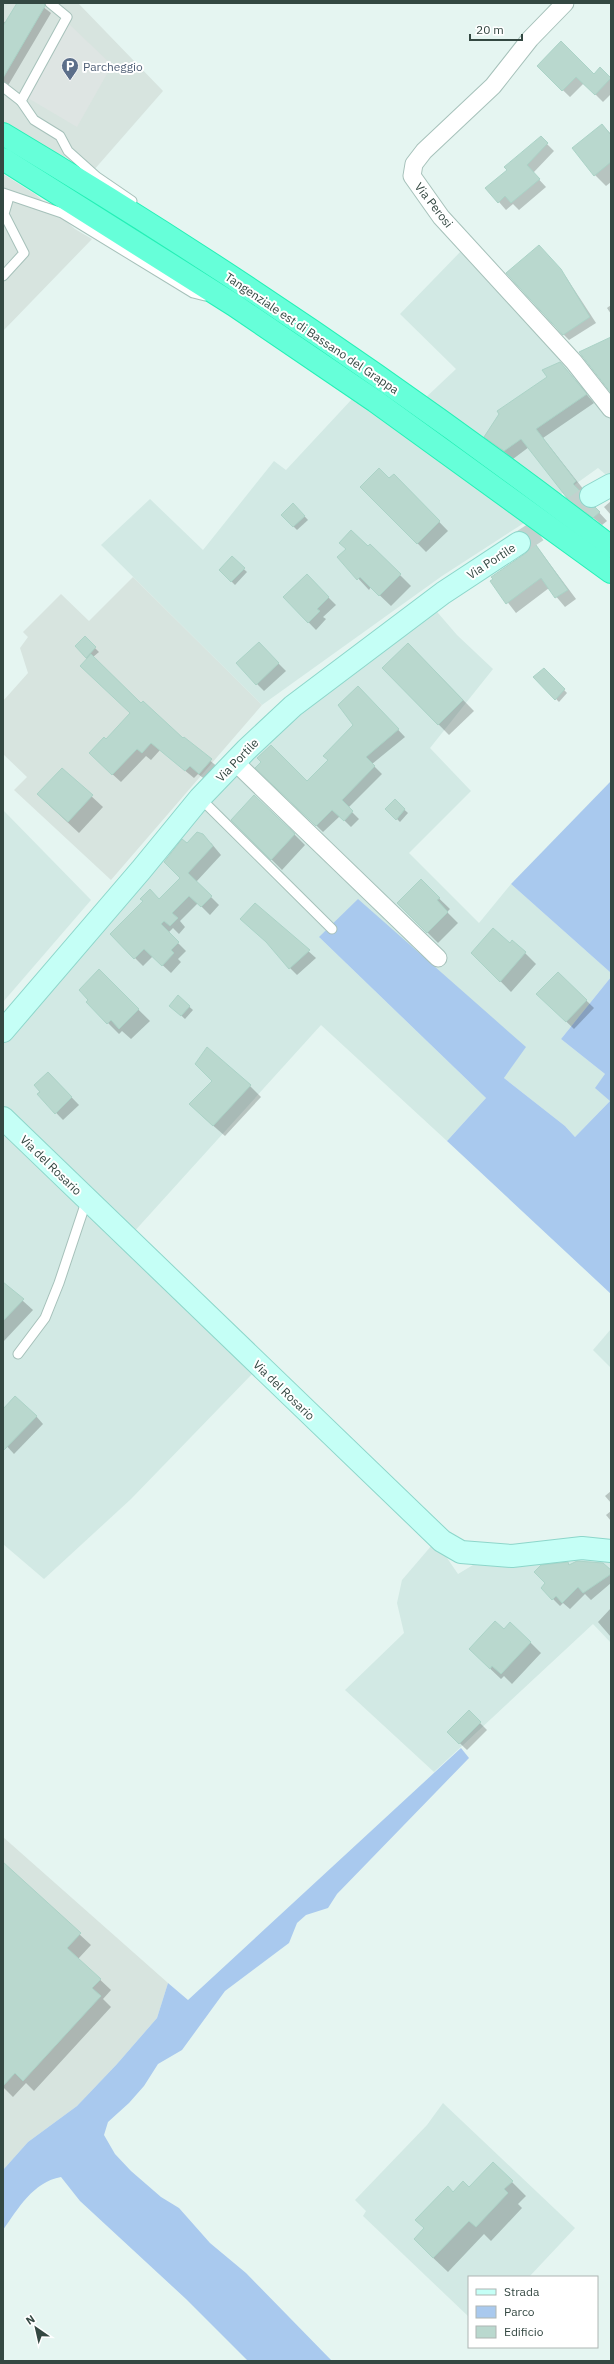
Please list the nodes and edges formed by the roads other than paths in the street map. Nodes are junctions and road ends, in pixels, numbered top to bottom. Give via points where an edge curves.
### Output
1 (50, 3) edge
2 (565, 3) edge
3 (3, 87) edge
4 (21, 101) junction
5 (3, 134) edge
6 (3, 159) edge
7 (6, 195) edge
8 (140, 206) dead end
9 (153, 215) dead end
10 (214, 266) junction
11 (3, 276) edge
12 (234, 305) junction
13 (611, 409) edge
14 (611, 485) edge
15 (591, 496) tunnel mouth
16 (519, 542) tunnel mouth
17 (611, 547) edge
18 (611, 572) edge
19 (235, 762) junction
20 (200, 798) junction
21 (332, 929) dead end
22 (438, 958) dead end
23 (3, 1031) edge
24 (3, 1118) edge
25 (87, 1199) junction
26 (18, 1354) dead end
27 (611, 1551) edge

1 - 4 lane via 67,17
2 - 13 street, Via Perosi via 530,39 493,86 424,151 414,164 412,176 441,217 574,362
3 - 4 lane
4 - 8 lane via 34,120 60,136 68,151 91,172
5 - 10 highway, Tangenziale est di Bassano del Grappa
6 - 12 highway, Tangenziale est di Bassano del Grappa
7 - 11 lane via 4,214 24,253
7 - 12 lane via 62,213 193,293
9 - 10 lane
10 - 17 highway, Tangenziale est di Bassano del Grappa via 406,397
12 - 18 highway, Tangenziale est di Bassano del Grappa via 375,401
14 - 15 street
16 - 19 street, Via Portile via 443,593 293,706
19 - 20 street, Via Portile
19 - 22 street
20 - 21 lane
20 - 23 street, Via Portile
24 - 25 street, Via del Rosario
25 - 26 lane via 45,1318
25 - 27 street, Via del Rosario via 442,1541 461,1552 512,1556 582,1548

